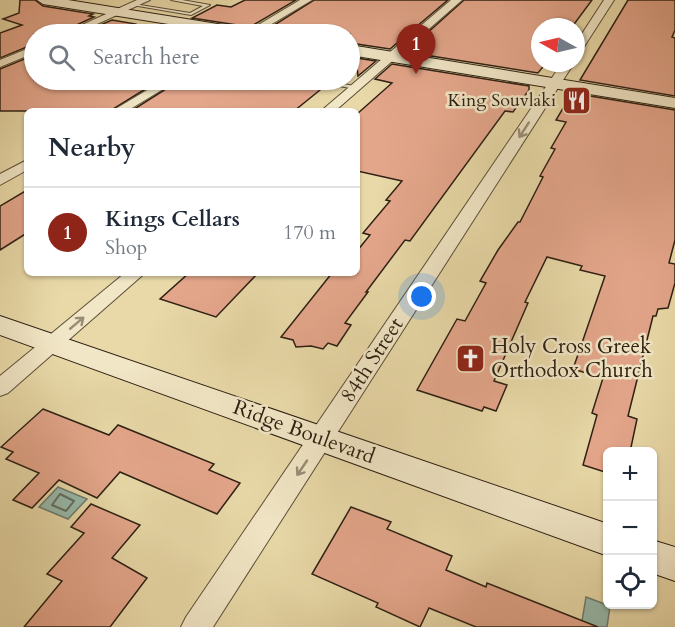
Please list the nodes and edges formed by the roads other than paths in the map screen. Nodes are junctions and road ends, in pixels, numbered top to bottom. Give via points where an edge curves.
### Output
1 (43, 0) edge
2 (173, 0) edge
3 (307, 0) edge
4 (457, 0) edge
5 (609, 0) edge
6 (149, 4) edge
7 (118, 12) junction
8 (90, 24) edge
9 (191, 24) edge
10 (267, 24) edge
11 (585, 37) edge
12 (360, 52) edge
13 (24, 53) edge
14 (392, 57) junction
15 (0, 64) edge
16 (562, 72) edge
17 (555, 83) junction
18 (360, 84) edge
19 (155, 90) edge
20 (352, 90) edge
21 (675, 103) edge
22 (123, 108) edge
23 (331, 108) edge
24 (24, 166) edge
25 (0, 180) edge
26 (132, 276) edge
27 (0, 325) edge
28 (52, 344) junction
29 (0, 388) edge
30 (321, 438) junction
31 (603, 538) edge
32 (657, 558) edge
33 (675, 564) edge
34 (196, 627) edge

1 - 7 street
2 - 6 lane via 208,5 191,14
3 - 10 street
4 - 14 street
5 - 11 street
6 - 7 street
7 - 8 street
7 - 9 street
12 - 14 street
13 - 15 street
14 - 17 street
14 - 18 street
16 - 17 street, 84th Street
17 - 21 street
17 -> 30 street, 84th Street
19 - 22 street
20 - 23 street
24 - 25 street
28 -> 26 street
27 - 28 street, Ridge Boulevard
28 - 29 street
28 - 30 street, Ridge Boulevard
30 - 31 street, Ridge Boulevard
30 -> 34 street, 84th Street
32 - 33 street

